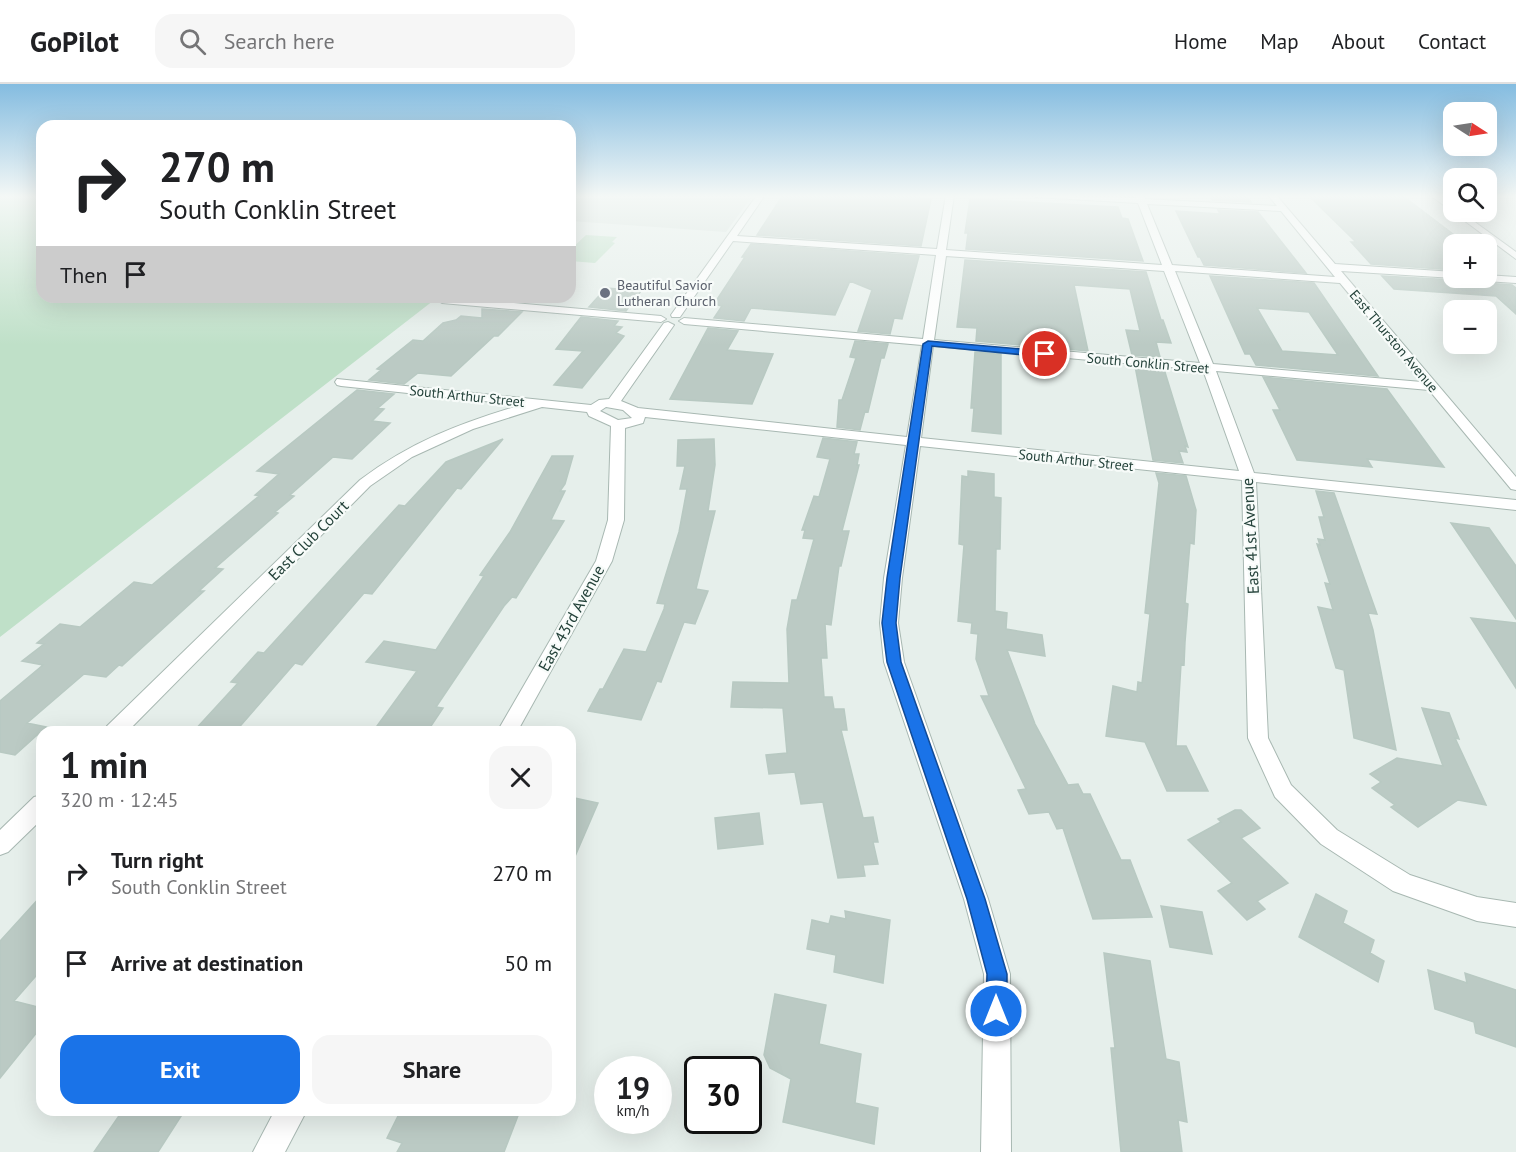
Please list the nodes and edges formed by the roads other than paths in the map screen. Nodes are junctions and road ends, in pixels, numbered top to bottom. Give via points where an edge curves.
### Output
1 (725, 245) edge
2 (826, 245) edge
3 (942, 245) edge
4 (1159, 245) edge
5 (1313, 245) edge
6 (1501, 245) edge
7 (941, 253) junction
8 (1516, 256) edge
9 (1331, 267) junction
10 (1169, 268) junction
11 (1443, 274) edge
12 (1497, 279) edge
13 (1342, 280) junction
14 (1516, 280) edge
15 (476, 303) edge
16 (672, 320) junction
17 (928, 344) junction
18 (1208, 368) junction
19 (341, 382) dead end
20 (1433, 387) junction
21 (613, 403) junction
22 (539, 404) junction
23 (593, 409) junction
24 (636, 412) junction
25 (618, 425) junction
26 (913, 443) junction
27 (1249, 479) junction
28 (1516, 486) edge
29 (1516, 506) edge
30 (120, 726) edge
31 (510, 726) edge
32 (36, 810) edge
33 (0, 845) edge
34 (1516, 915) edge
35 (288, 1116) edge
36 (268, 1152) edge
37 (996, 1152) edge

1 - 16 street
2 - 7 street
3 - 7 street
4 - 10 street, East 41st Avenue
5 - 9 street, East Thurston Avenue
6 - 8 street
7 - 10 street
7 - 17 street
9 - 11 street
9 - 13 street, East Thurston Avenue
10 - 13 street
10 - 18 street, East 41st Avenue
12 - 14 street
13 - 20 street, East Thurston Avenue
15 - 16 street, South Conklin Street
16 - 17 street, South Conklin Street
16 - 21 street
17 - 18 street, South Conklin Street
17 - 26 street
18 - 20 street, South Conklin Street
18 - 27 street, East 41st Avenue
19 - 22 street, South Arthur Street
20 - 28 street, East Thurston Avenue
21 - 23 street
21 - 24 street, South Arthur Street
22 - 23 street, South Arthur Street
22 - 30 street, East Club Court via 441,435 392,461 365,483
23 - 25 street
24 - 25 street via 638,420
24 - 26 street, South Arthur Street
25 - 31 street, East 43rd Avenue via 616,520 604,561
26 - 27 street, South Arthur Street
26 - 37 street via 889,623 894,662 976,899 997,974
27 - 29 street, South Arthur Street
27 - 34 street, East 41st Avenue via 1258,738 1283,791 1329,837 1402,883 1478,909
32 - 33 street
35 - 36 street

